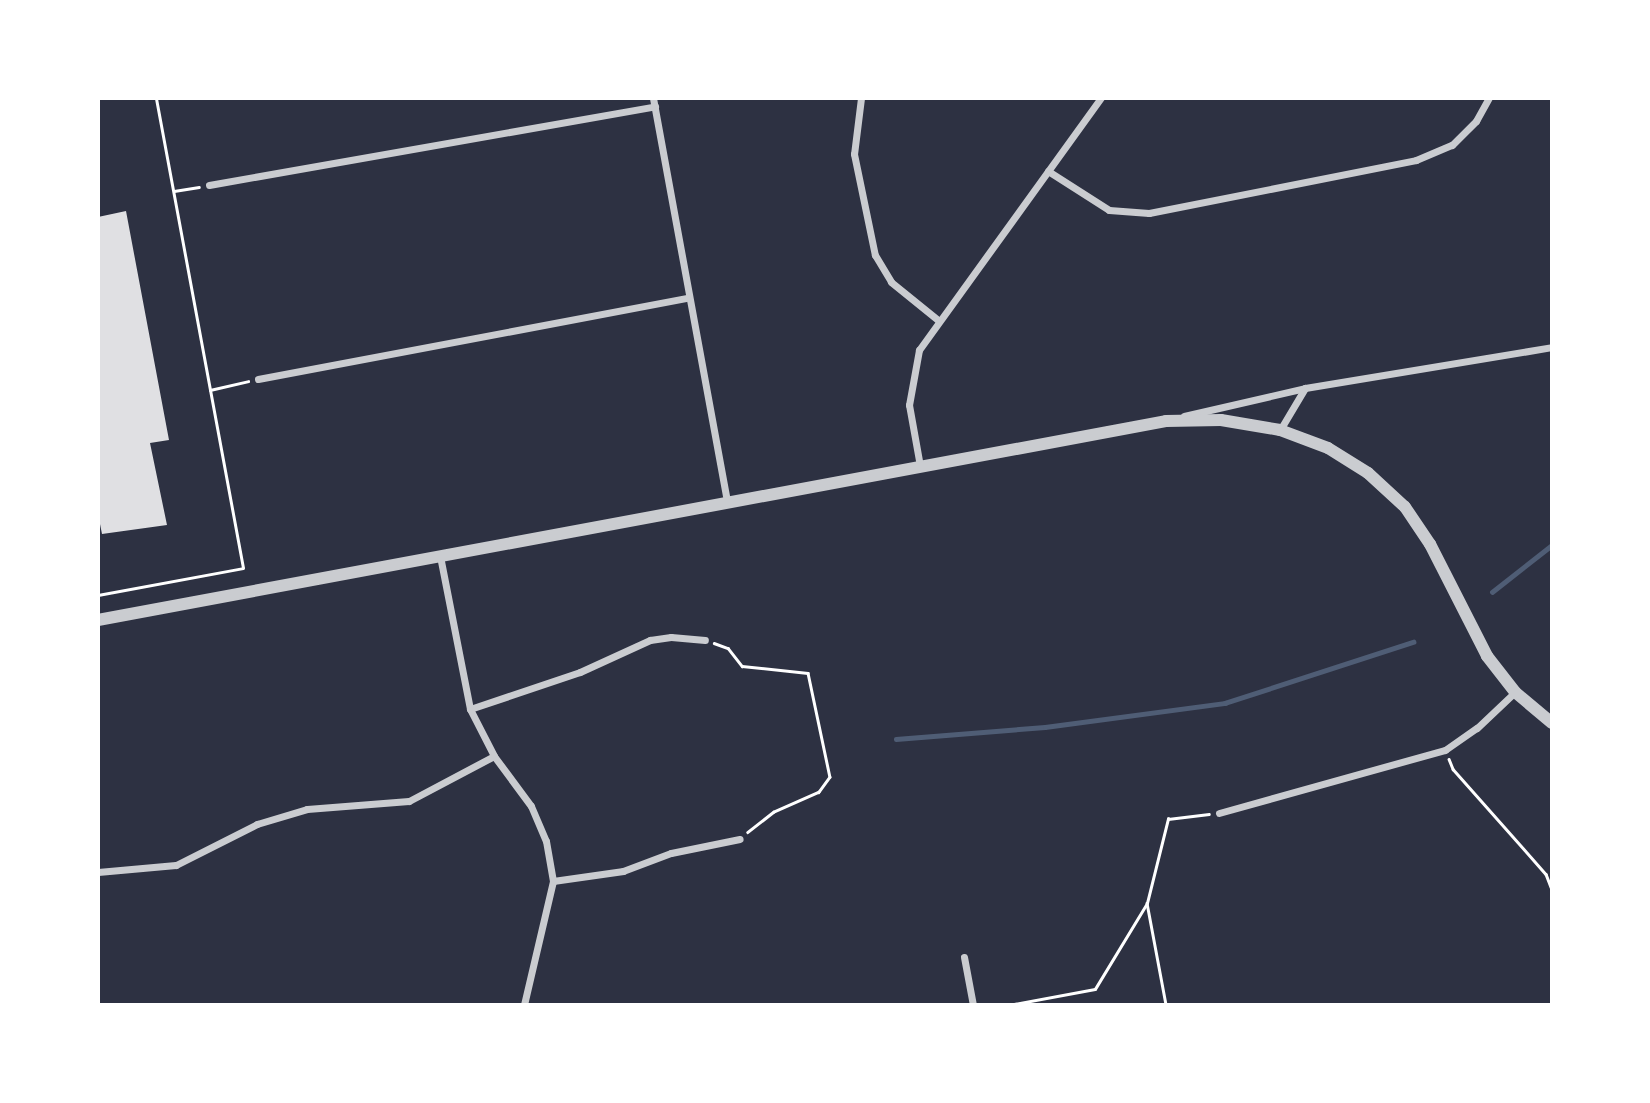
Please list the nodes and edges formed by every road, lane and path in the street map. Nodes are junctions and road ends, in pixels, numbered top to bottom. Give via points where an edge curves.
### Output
1 (156, 98) edge
2 (861, 98) edge
3 (1101, 98) edge
4 (1489, 98) edge
5 (654, 102) edge
6 (1048, 171) junction
7 (209, 185) joint
8 (173, 191) junction
9 (688, 298) junction
10 (937, 320) junction
11 (1552, 347) edge
12 (258, 379) joint
13 (1305, 388) junction
14 (210, 390) junction
15 (1166, 421) junction
16 (1280, 430) junction
17 (920, 466) junction
18 (727, 502) junction
19 (440, 555) junction
20 (98, 595) edge
21 (98, 620) edge
22 (705, 640) joint
23 (1515, 692) junction
24 (470, 709) junction
25 (1552, 723) edge
26 (1445, 750) junction
27 (494, 757) junction
28 (1219, 813) joint
29 (740, 839) joint
30 (98, 872) edge
31 (553, 881) junction
32 (1552, 890) edge
33 (1147, 902) junction
34 (964, 957) dead end
35 (524, 1005) edge
36 (973, 1005) edge
37 (1009, 1005) edge
38 (1166, 1005) edge

1 - 8 path
2 - 10 street via 854,154 875,255 891,282
3 - 6 street
4 - 6 street via 1463,136 1416,160 1149,213 1109,210
5 - 7 street
5 - 9 street
6 - 10 street
7 - 8 path
8 - 14 path
9 - 12 street
9 - 18 street
10 - 17 street via 919,350 909,385
11 - 13 street
12 - 14 path
13 - 15 street
13 - 16 street
14 - 20 path via 243,568
15 - 16 street via 1221,420
15 - 17 street
16 - 23 street via 1328,448 1368,473 1405,507 1430,544 1487,656
17 - 18 street
18 - 19 street
19 - 21 street
19 - 24 street
22 - 24 street via 650,640 580,672
22 - 29 path via 728,648 742,666 808,673 830,777 819,792 774,811
23 - 25 street
23 - 26 street
24 - 27 street
26 - 28 street
26 - 32 path via 1452,769 1546,874
27 - 30 street via 409,801 307,808 257,824 176,864
27 - 31 street via 531,806 545,841
28 - 33 path via 1168,819
29 - 31 street via 671,853 623,871
31 - 35 street
33 - 37 path via 1095,989
33 - 38 path
34 - 36 street

